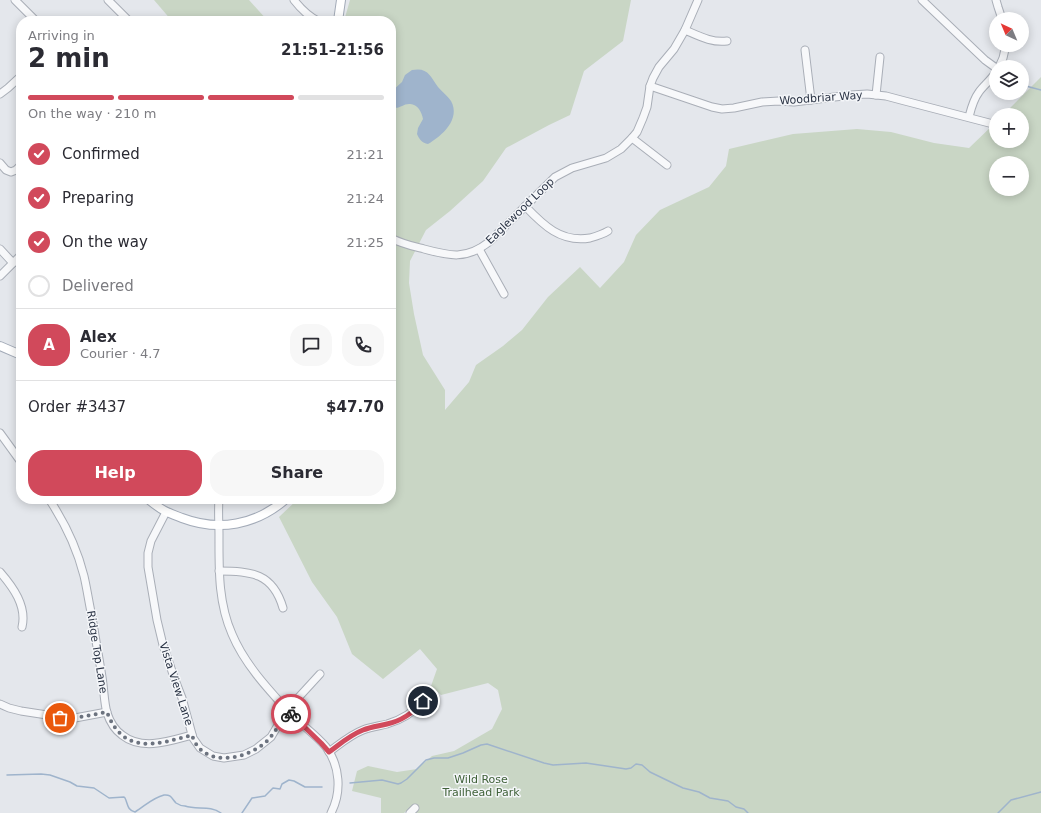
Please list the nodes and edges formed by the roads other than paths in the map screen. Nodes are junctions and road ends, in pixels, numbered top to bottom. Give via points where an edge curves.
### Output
1 (15, 0) edge
2 (108, 0) edge
3 (294, 0) edge
4 (341, 0) edge
5 (698, 0) edge
6 (922, 0) edge
7 (996, 0) edge
8 (1000, 12) edge
9 (31, 16) edge
10 (124, 16) edge
11 (310, 16) edge
12 (339, 16) edge
13 (685, 30) junction
14 (727, 41) dead end
15 (805, 50) dead end
16 (880, 57) dead end
17 (989, 63) edge
18 (16, 81) edge
19 (989, 82) edge
20 (650, 86) junction
21 (0, 94) edge
22 (876, 95) junction
23 (811, 100) junction
24 (969, 118) junction
25 (989, 123) edge
26 (632, 138) junction
27 (0, 163) edge
28 (667, 165) dead end
29 (16, 170) edge
30 (525, 206) junction
31 (608, 231) dead end
32 (396, 241) edge
33 (0, 249) edge
34 (479, 249) junction
35 (16, 260) edge
36 (13, 263) junction
37 (0, 276) edge
38 (504, 294) dead end
39 (0, 346) edge
40 (16, 352) edge
41 (0, 433) edge
42 (16, 455) edge
43 (52, 504) edge
44 (155, 504) edge
45 (219, 504) edge
46 (279, 504) edge
47 (166, 512) junction
48 (219, 526) junction
49 (219, 571) junction
50 (0, 572) edge
51 (283, 608) dead end
52 (22, 627) dead end
53 (320, 674) dead end
54 (423, 701) dead end
55 (0, 704) edge
56 (287, 710) junction
57 (107, 712) junction
58 (192, 735) junction
59 (329, 752) junction
60 (331, 813) edge

1 - 9 street
2 - 10 street
3 - 11 street
4 - 12 main road
5 - 13 street, Eaglewood Loop
6 - 17 street
7 - 8 street
13 - 14 street via 712,41
13 - 20 street, Eaglewood Loop via 659,67
15 - 23 street
16 - 22 street
18 - 21 street
19 - 24 street via 974,99
20 - 23 street, Woodbriar Way via 722,109 762,102
20 - 26 street, Eaglewood Loop via 643,118
22 - 23 street, Woodbriar Way via 859,94
22 - 24 street, Woodbriar Way
24 - 25 street, Woodbriar Way
26 - 28 street
26 - 30 street, Eaglewood Loop via 621,149 606,158 559,174
27 - 29 street via 6,170
30 - 31 street via 548,228 564,236 584,238
30 - 34 street, Eaglewood Loop
32 - 34 street, Eaglewood Loop via 447,255 462,255
33 - 36 street
34 - 38 street
35 - 36 street
36 - 37 street
39 - 40 main road
41 - 42 street
43 - 57 street, Ridge Top Lane via 74,545 84,574
44 - 47 main road
45 - 48 street
46 - 48 main road via 258,518
47 - 48 main road via 190,521
47 - 58 street, Vista View Lane via 151,541 148,567 160,631
48 - 49 street
49 - 51 street via 246,572 260,576 275,589
49 - 56 street via 223,608 237,644 248,662
50 - 52 street via 20,602 23,612
53 - 56 street, Vista View Lane
54 - 59 street via 409,714 388,724 359,731
55 - 57 street via 21,711 60,718
56 - 58 street, Vista View Lane via 267,741 244,755 224,758 213,756 200,748
56 - 59 street
57 - 58 street, Ridge Top Lane via 110,722 118,732 141,744
59 - 60 street via 335,765 338,782 338,794

